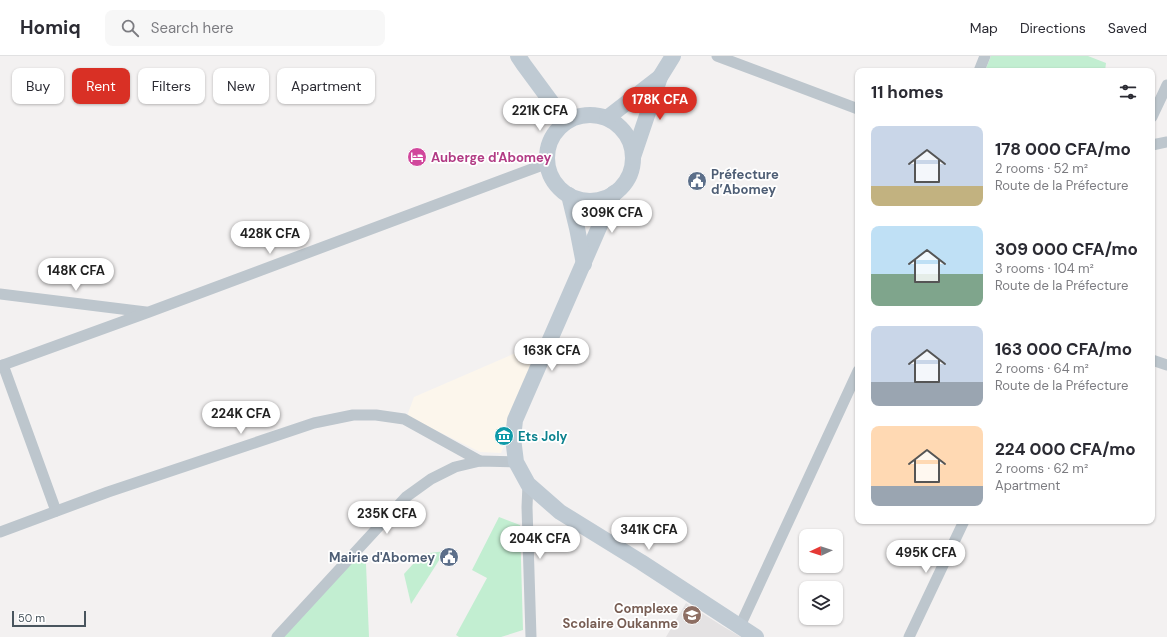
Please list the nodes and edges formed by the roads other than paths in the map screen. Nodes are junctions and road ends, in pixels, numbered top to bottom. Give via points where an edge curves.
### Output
1 (518, 56) edge
2 (674, 56) edge
3 (717, 56) edge
4 (985, 56) edge
5 (980, 68) edge
6 (660, 77) junction
7 (1167, 85) edge
8 (855, 108) edge
9 (1155, 111) edge
10 (607, 118) junction
11 (566, 122) junction
12 (1167, 142) edge
13 (1155, 144) edge
14 (633, 157) junction
15 (548, 163) junction
16 (614, 193) junction
17 (569, 195) junction
18 (584, 264) junction
19 (0, 294) edge
20 (149, 312) junction
21 (1155, 361) edge
22 (2, 365) edge
23 (1167, 365) edge
24 (855, 377) edge
25 (480, 461) junction
26 (516, 462) junction
27 (528, 484) junction
28 (56, 511) junction
29 (963, 524) edge
30 (0, 532) edge
31 (740, 626) junction
32 (277, 637) edge
33 (531, 637) edge
34 (756, 637) edge
35 (908, 637) edge

1 - 11 street
2 - 6 street
3 - 8 street
4 - 5 street
6 - 10 street
6 - 14 street
7 - 9 street
10 - 11 street via 586,115
10 - 14 street via 626,134
11 - 15 street via 559,128 550,145
12 - 13 street
14 - 16 street via 628,178
15 - 17 street via 555,181
15 - 20 street
16 - 17 street via 596,200 577,199
16 - 18 street
17 - 18 street
18 - 26 street via 515,420 513,438
19 - 20 street
20 - 22 street
21 - 23 street
22 - 28 street
24 - 31 street
25 - 26 street
25 - 28 street via 404,419 353,416 314,423
25 - 32 street via 455,467 431,479 406,497
26 - 27 street
27 - 31 street via 560,512
27 - 33 street
28 - 30 street
29 - 35 street
31 - 34 street

